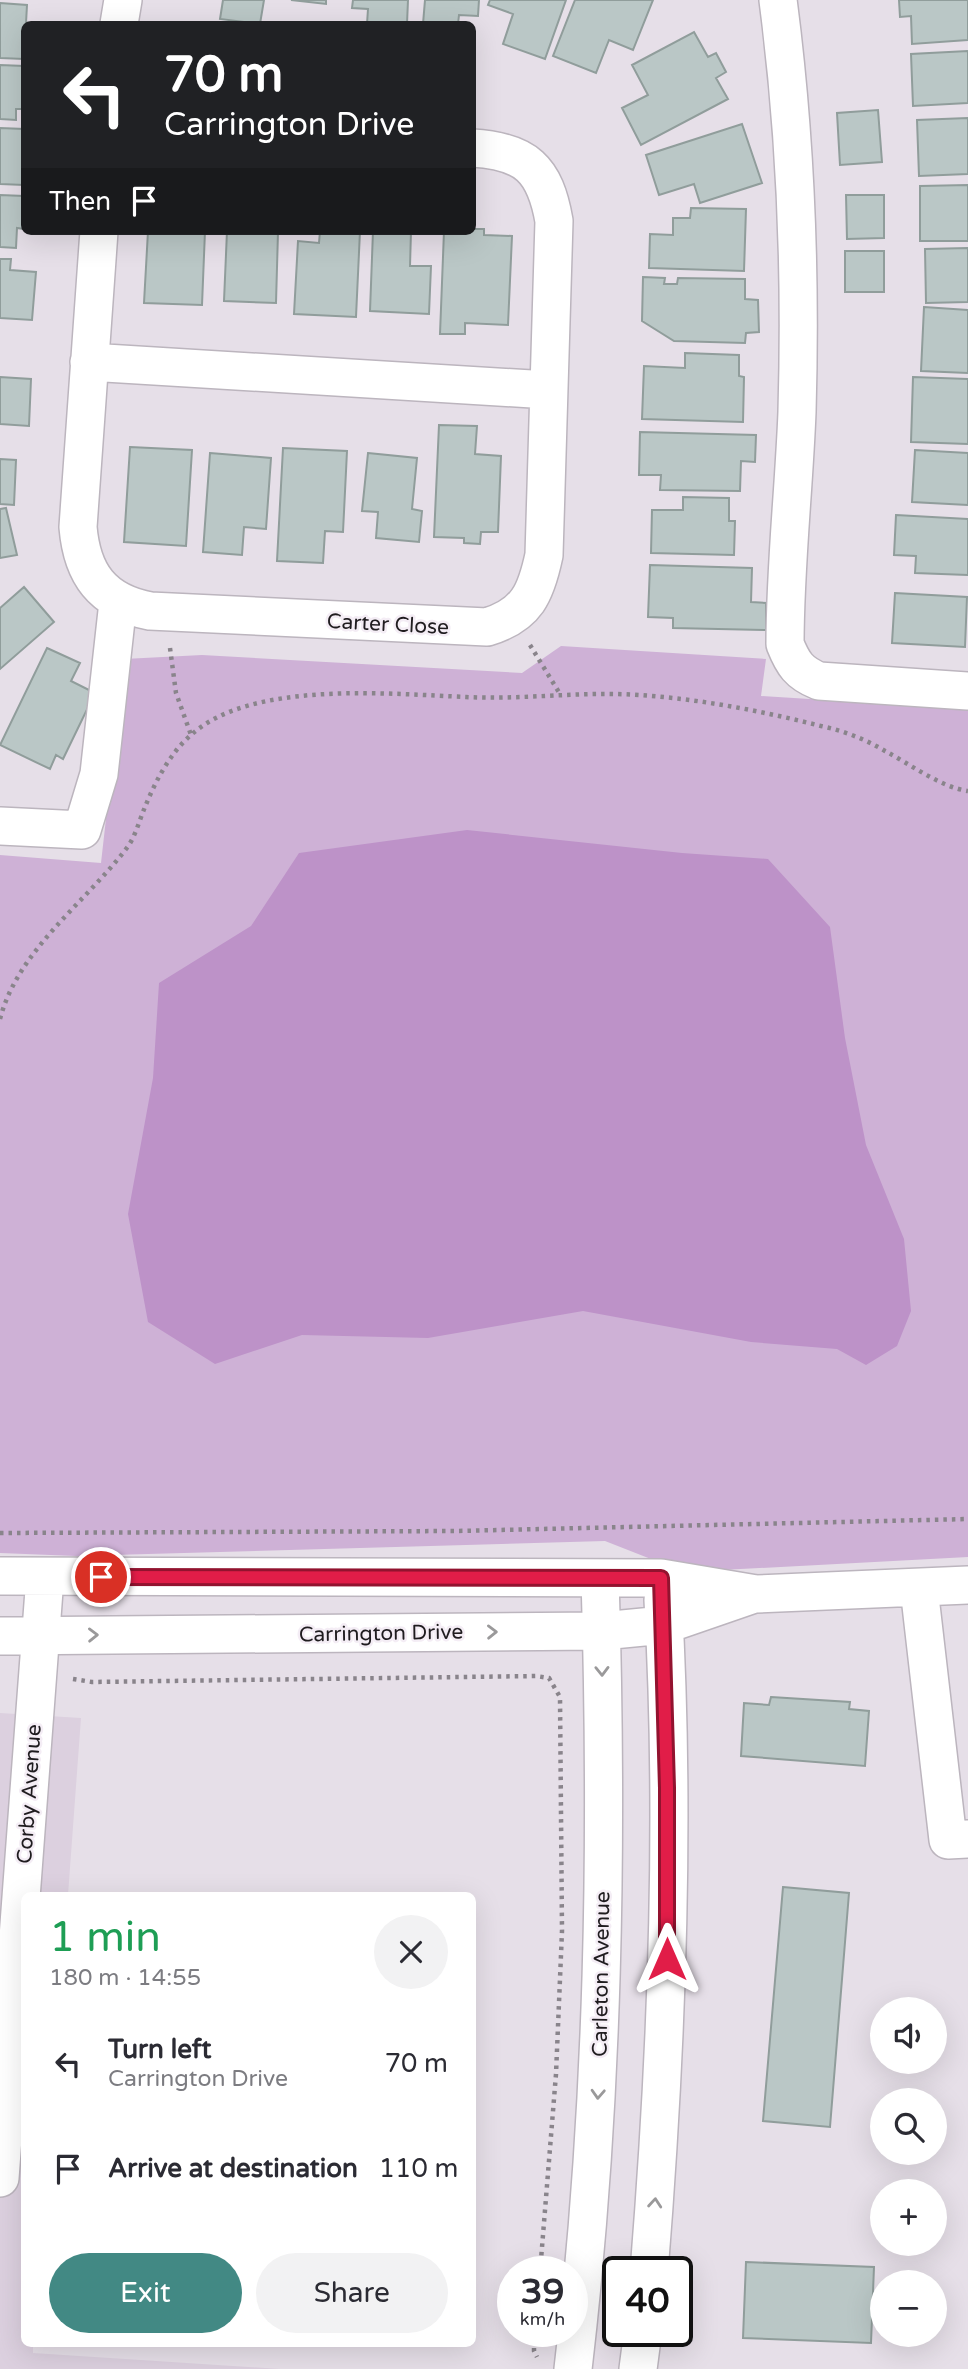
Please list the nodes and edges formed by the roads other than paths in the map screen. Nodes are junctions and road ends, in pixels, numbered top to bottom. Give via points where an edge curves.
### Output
1 (123, 0) edge
2 (778, 0) edge
3 (120, 21) edge
4 (476, 149) edge
5 (99, 235) edge
6 (89, 362) junction
7 (548, 390) junction
8 (118, 602) junction
9 (968, 691) edge
10 (0, 826) edge
11 (0, 1576) edge
12 (45, 1577) junction
13 (600, 1578) junction
14 (661, 1578) junction
15 (968, 1585) edge
16 (919, 1588) junction
17 (756, 1594) junction
18 (664, 1625) junction
19 (602, 1631) junction
20 (0, 1636) edge
21 (40, 1636) junction
22 (968, 1839) edge
23 (21, 1892) edge
24 (21, 1893) edge
25 (0, 2178) edge
26 (650, 2256) edge
27 (641, 2347) edge
28 (557, 2367) edge
29 (638, 2369) edge

1 - 3 street
2 - 9 street via 797,210 799,300 785,645 794,666 819,681
4 - 7 street via 512,154 541,175 550,195 554,221
5 - 6 street
6 - 7 street
6 - 8 street via 79,543 90,574
7 - 8 street, Carter Close via 544,555 538,582 513,617 488,627 461,628 170,611
8 - 10 street via 99,774 82,830
11 - 12 street, Carrington Drive
12 - 13 street, Carrington Drive
12 - 21 street, Corby Avenue
13 - 14 street, Carrington Drive
13 - 19 street, Carleton Avenue
14 - 17 street, Carrington Drive
14 - 18 street
15 - 16 street, Carrington Drive
16 - 17 street, Carrington Drive
16 - 22 street via 948,1840
17 - 18 street, Carrington Drive
18 - 19 street, Carrington Drive
26 -> 18 street via 666,1983
21 -> 19 street, Carrington Drive
19 -> 28 street, Carleton Avenue via 602,2007 595,2150
20 - 21 street, Carrington Drive
21 - 23 street, Corby Avenue
24 - 25 street, Corby Avenue
27 - 29 street

